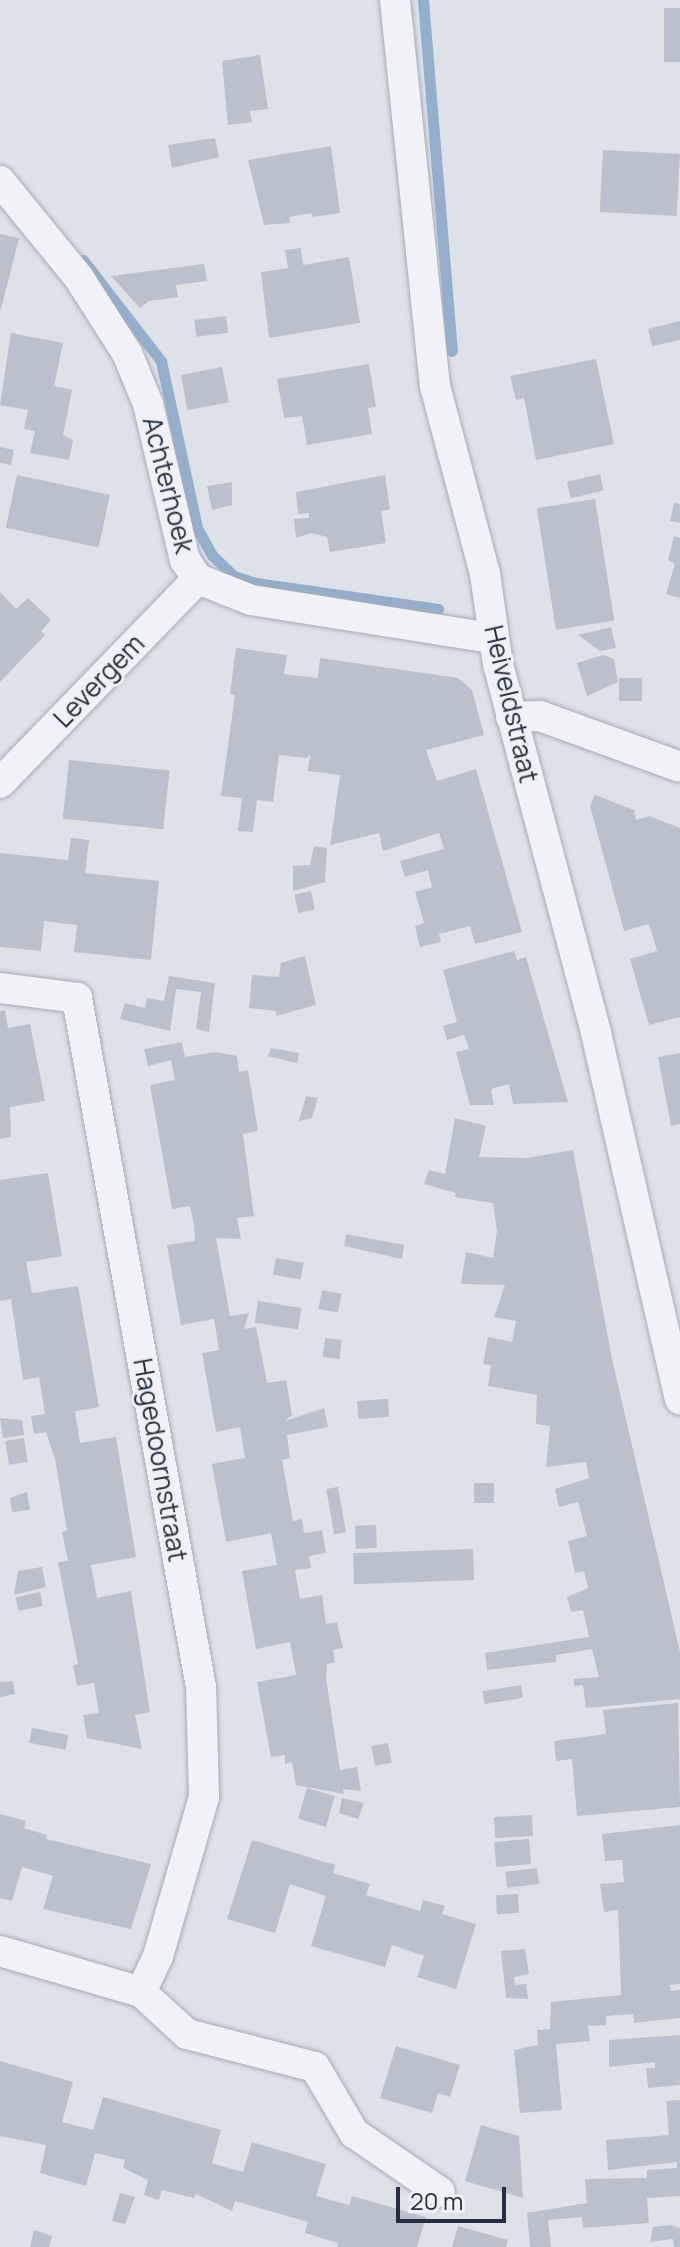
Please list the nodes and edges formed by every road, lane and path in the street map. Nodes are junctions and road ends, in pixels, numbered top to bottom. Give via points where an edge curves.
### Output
1 (395, 0) edge
2 (0, 181) edge
3 (198, 579) junction
4 (492, 638) junction
5 (511, 717) junction
6 (680, 767) edge
7 (0, 783) edge
8 (0, 988) edge
9 (680, 1399) edge
10 (0, 1951) edge
11 (141, 1992) junction
12 (440, 2192) dead end

1 - 4 street, Heiveldstraat via 435,386 485,574
2 - 3 street, Achterhoek via 79,278 127,353 148,404 185,560
3 - 4 street, Achterhoek via 251,600
3 - 7 street, Levergem
4 - 5 street, Heiveldstraat
5 - 6 street via 540,716
5 - 9 street, Heiveldstraat via 596,1033
8 - 11 street, Hagedoornstraat via 77,998 201,1687 204,1797 158,1956
10 - 11 street
11 - 12 street via 187,2034 315,2067 354,2133

